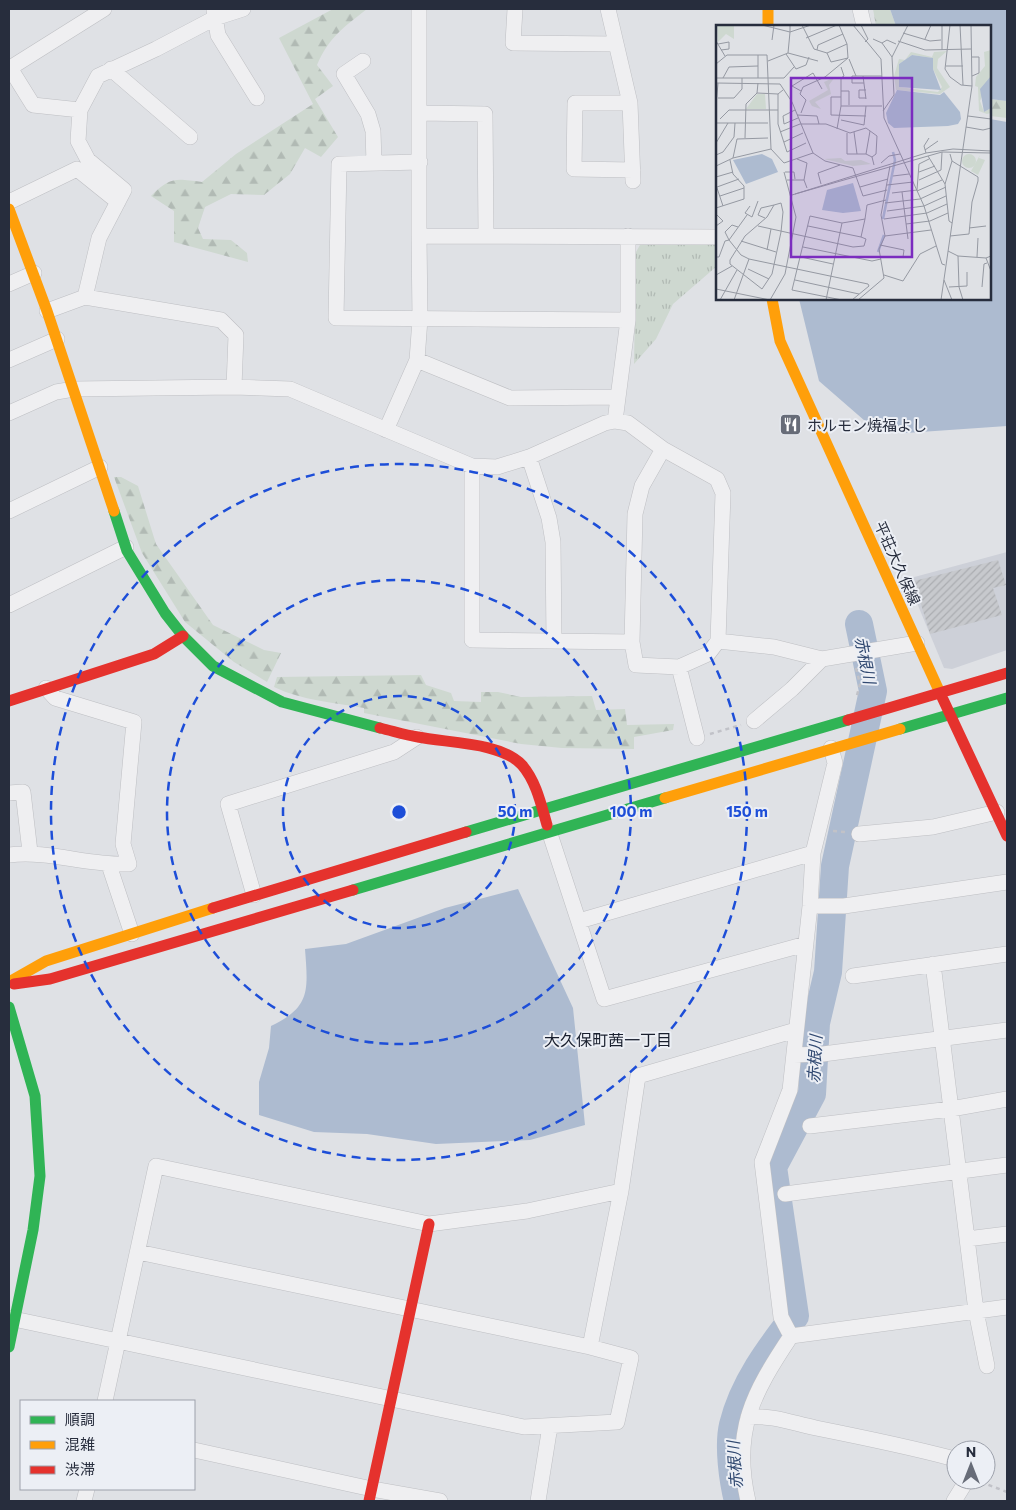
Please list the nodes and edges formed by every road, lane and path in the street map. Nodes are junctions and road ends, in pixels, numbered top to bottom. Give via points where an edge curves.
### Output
1 (104, 9) edge
2 (243, 9) edge
3 (419, 9) edge
4 (515, 9) edge
5 (608, 9) edge
6 (768, 9) edge
7 (860, 9) edge
8 (214, 13) edge
9 (768, 25) edge
10 (864, 25) edge
11 (615, 44) junction
12 (363, 61) dead end
13 (112, 69) junction
14 (257, 98) dead end
15 (630, 103) junction
16 (80, 110) junction
17 (420, 113) junction
18 (190, 137) dead end
19 (420, 162) junction
20 (374, 163) junction
21 (9, 202) edge
22 (118, 202) junction
23 (9, 209) edge
24 (419, 236) junction
25 (486, 236) junction
26 (628, 236) junction
27 (716, 237) edge
28 (34, 273) junction
29 (9, 284) edge
30 (85, 297) junction
31 (772, 300) edge
32 (47, 311) junction
33 (420, 318) junction
34 (628, 320) junction
35 (56, 339) junction
36 (9, 360) edge
37 (417, 360) junction
38 (234, 387) junction
39 (74, 389) junction
40 (618, 397) junction
41 (9, 413) edge
42 (615, 421) junction
43 (386, 430) junction
44 (663, 449) junction
45 (529, 457) junction
46 (472, 466) junction
47 (100, 468) junction
48 (9, 511) edge
49 (126, 547) junction
50 (9, 604) edge
51 (183, 636) junction
52 (554, 641) junction
53 (718, 641) junction
54 (632, 642) junction
55 (917, 643) junction
56 (853, 654) junction
57 (822, 659) junction
58 (679, 667) junction
59 (1007, 673) edge
60 (46, 688) junction
61 (941, 692) junction
62 (1007, 698) edge
63 (9, 701) edge
64 (855, 703) dead end
65 (951, 714) junction
66 (754, 721) joint
67 (417, 737) junction
68 (697, 738) joint
69 (831, 748) junction
70 (9, 793) edge
71 (544, 811) junction
72 (997, 812) junction
73 (819, 829) junction
74 (549, 831) junction
75 (859, 834) joint
76 (1007, 836) edge
77 (30, 852) junction
78 (813, 853) junction
79 (9, 855) edge
80 (109, 865) junction
81 (1007, 882) edge
82 (254, 895) junction
83 (810, 906) junction
84 (579, 921) junction
85 (132, 934) junction
86 (806, 944) junction
87 (1007, 954) edge
88 (933, 964) junction
89 (853, 976) dead end
90 (9, 984) edge
91 (9, 1007) edge
92 (796, 1030) junction
93 (1007, 1030) edge
94 (941, 1039) junction
95 (794, 1055) junction
96 (1007, 1099) edge
97 (951, 1109) junction
98 (810, 1126) dead end
99 (1007, 1165) edge
100 (958, 1172) junction
101 (621, 1191) junction
102 (785, 1194) dead end
103 (429, 1224) junction
104 (1007, 1234) edge
105 (967, 1239) junction
106 (138, 1252) junction
107 (1007, 1307) edge
108 (410, 1308) junction
109 (976, 1311) junction
110 (12, 1319) edge
111 (791, 1336) junction
112 (118, 1342) junction
113 (9, 1347) edge
114 (590, 1347) junction
115 (987, 1366) dead end
116 (106, 1400) edge
117 (391, 1400) junction
118 (748, 1416) junction
119 (550, 1426) junction
120 (195, 1450) edge
121 (946, 1457) edge
122 (961, 1490) edge
123 (370, 1495) edge
124 (440, 1501) edge
125 (538, 1501) edge
126 (748, 1501) edge
127 (954, 1501) edge

1 - 16 street via 10,68 33,105
2 - 8 street
3 - 17 street
4 - 11 street via 513,43
5 - 11 street
6 - 9 street
7 - 10 street
8 - 13 street via 156,49
8 - 14 street via 218,35
11 - 15 street
12 - 20 street via 344,74 368,114 373,131
13 - 16 street via 98,76
13 - 18 street
15 - 15 street via 633,175 574,169 575,103
16 - 22 street via 78,141 88,160 124,190
17 - 19 street
17 - 25 street via 485,114
19 - 20 street
19 - 24 street
20 - 33 street via 339,164 336,318
21 - 22 street via 76,169
22 - 30 street via 99,238
23 - 28 street
24 - 25 street
24 - 33 street
25 - 26 street
26 - 27 street
26 - 34 street
28 - 29 street
28 - 32 street
30 - 32 street
30 - 38 street via 221,320 236,334
31 - 55 street, 平荘大久保線 via 780,341
32 - 35 street
33 - 34 street
33 - 37 street
34 - 40 street
35 - 36 street
35 - 39 street
37 - 40 street via 510,398
37 - 43 street
38 - 39 street
38 - 43 street via 290,389
39 - 41 street via 56,392
39 - 47 street
40 - 42 street
42 - 44 street via 628,423
42 - 45 street
43 - 46 street
44 - 53 street via 717,479 723,493
44 - 54 street via 642,486 635,514
45 - 46 street via 497,468
45 - 52 street via 549,518 553,542
46 - 52 street via 472,640
47 - 48 street
47 - 49 street
49 - 50 street
49 - 51 street via 165,613
51 - 60 street via 154,654
51 - 67 street via 213,666 282,702
52 - 54 street
53 - 57 street via 774,647
53 - 58 street via 708,654
54 - 58 street via 636,665
55 - 56 street
55 - 61 street, 平荘大久保線
56 - 57 street
56 - 64 path via 860,684
57 - 66 street
58 - 68 street
59 - 61 street
60 - 63 street
60 - 80 street via 55,698 134,722 123,844 129,864
61 - 65 street, 平荘大久保線
61 - 71 street
62 - 65 street
65 - 69 street
65 - 72 street, 平荘大久保線
66 - 68 path
67 - 71 street via 505,753 521,764 534,783
67 - 82 street via 394,752 228,804
69 - 73 street via 835,763
69 - 74 street
70 - 77 street via 23,792
71 - 74 street
71 - 82 street
72 - 75 street via 933,827
72 - 76 street, 平荘大久保線
73 - 75 path
73 - 78 street
74 - 84 street
74 - 90 street via 50,979
77 - 79 street
77 - 80 street
78 - 83 street
78 - 84 street
80 - 85 street
81 - 83 street via 844,906
82 - 85 street
83 - 86 street
84 - 86 street via 604,999
85 - 90 street via 46,961
86 - 92 street
87 - 88 street
88 - 89 street
88 - 94 street
91 - 110 street via 35,1096 40,1176 33,1230
92 - 95 street
92 - 101 street via 638,1076
93 - 94 street
94 - 95 street
94 - 97 street
95 - 111 street via 790,1090 762,1162 781,1317
96 - 97 street
97 - 98 street
97 - 100 street
99 - 100 street
100 - 102 street
100 - 105 street
101 - 103 street via 527,1211
101 - 114 street
103 - 106 street via 156,1166
103 - 108 street
104 - 105 street
105 - 109 street
106 - 108 street
106 - 112 street
107 - 109 street
108 - 114 street
108 - 117 street
109 - 111 street
109 - 115 street
110 - 112 street
110 - 113 street
111 - 118 street via 760,1386
112 - 116 street
112 - 117 street
114 - 119 street via 631,1358 617,1422
117 - 119 street via 524,1427
117 - 123 street
118 - 121 street via 766,1416 883,1440
118 - 126 street via 741,1450
119 - 125 street
120 - 123 street
122 - 127 street
123 - 124 street

